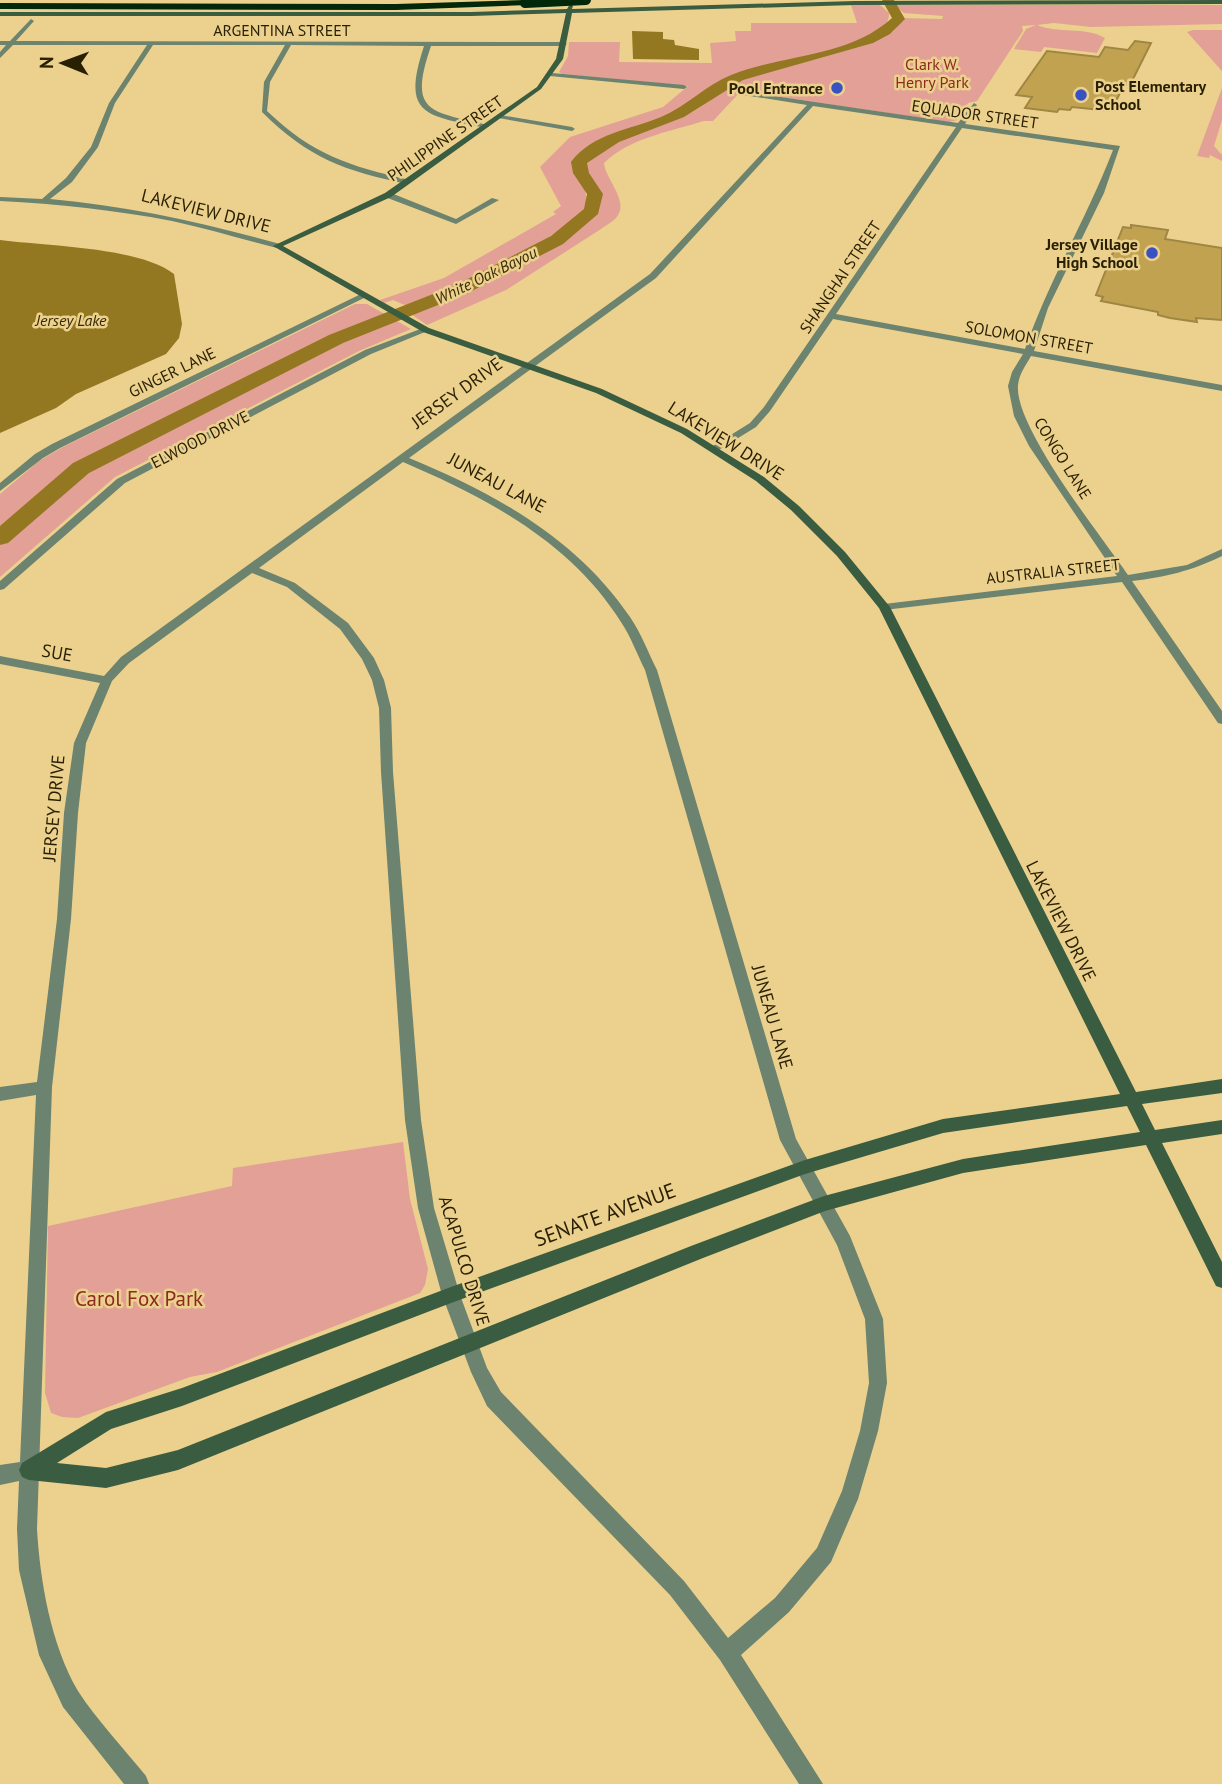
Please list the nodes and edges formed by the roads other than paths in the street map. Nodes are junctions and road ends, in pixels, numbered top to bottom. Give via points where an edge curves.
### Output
1 (551, 0) edge
2 (570, 0) edge
3 (586, 0) edge
4 (1222, 2) edge
5 (0, 9) edge
6 (609, 11) junction
7 (527, 13) junction
8 (569, 13) junction
9 (31, 21) dead end
10 (0, 43) edge
11 (12, 43) junction
12 (151, 43) junction
13 (289, 44) junction
14 (428, 44) junction
15 (564, 44) junction
16 (0, 57) edge
17 (552, 75) junction
18 (684, 87) dead end
19 (746, 94) dead end
20 (811, 104) junction
21 (974, 105) dead end
22 (500, 117) junction
23 (960, 125) junction
24 (486, 126) junction
25 (572, 130) dead end
26 (1117, 148) joint
27 (407, 182) junction
28 (388, 195) junction
29 (0, 199) edge
30 (495, 200) dead end
31 (44, 201) junction
32 (277, 246) junction
33 (365, 296) junction
34 (830, 316) junction
35 (426, 330) junction
36 (1029, 352) junction
37 (526, 366) junction
38 (1222, 388) edge
39 (713, 449) junction
40 (401, 458) junction
41 (0, 488) edge
42 (1222, 552) edge
43 (249, 568) junction
44 (1123, 579) junction
45 (0, 587) edge
46 (884, 607) junction
47 (0, 660) edge
48 (107, 680) junction
49 (1222, 720) edge
50 (1222, 1086) edge
51 (44, 1087) junction
52 (0, 1094) edge
53 (1131, 1099) junction
54 (1222, 1127) edge
55 (1150, 1138) junction
56 (805, 1167) junction
57 (824, 1204) junction
58 (1222, 1280) edge
59 (451, 1295) junction
60 (470, 1345) junction
61 (29, 1469) junction
62 (0, 1475) edge
63 (727, 1653) junction
64 (138, 1784) edge
65 (812, 1784) edge

1 - 7 street via 546,9
2 - 8 street, PHILIPPINE STREET
3 - 5 highway, bridge via 396,7
3 - 6 street via 592,8
4 - 6 street via 911,2
5 - 7 street
6 - 8 street
7 - 8 street
8 - 15 street, PHILIPPINE STREET
9 - 11 street
10 - 11 street, ARGENTINA STREET
11 - 12 street, ARGENTINA STREET
11 - 16 street
12 - 13 street, ARGENTINA STREET
12 - 31 street via 112,103 94,147 69,180
13 - 14 street, ARGENTINA STREET
13 - 27 street via 267,82 264,111 287,135 314,153 353,171
14 - 15 street, ARGENTINA STREET
14 - 24 street via 417,73 415,95 421,105
15 - 17 street, PHILIPPINE STREET
17 - 18 street
17 - 22 street, PHILIPPINE STREET
19 - 20 street, EQUADOR STREET
20 - 23 street, EQUADOR STREET
20 - 37 street, JERSEY DRIVE via 653,276
21 - 23 street, SHANGHAI STREET
22 - 24 street, PHILIPPINE STREET
22 - 25 street
23 - 26 street, EQUADOR STREET
23 - 34 street, SHANGHAI STREET
24 - 27 street, PHILIPPINE STREET
26 - 36 street, CONGO LANE via 1100,194 1044,308
27 - 28 street, PHILIPPINE STREET
28 - 30 street via 456,222
28 - 32 street, PHILIPPINE STREET
29 - 31 street, LAKEVIEW DRIVE
31 - 32 street, LAKEVIEW DRIVE via 176,218
32 - 33 street, LAKEVIEW DRIVE
33 - 35 street, LAKEVIEW DRIVE
33 - 41 street, GINGER LANE via 56,446
34 - 36 street, SOLOMON STREET
34 - 39 street, SHANGHAI STREET via 753,425
35 - 37 street, LAKEVIEW DRIVE
35 - 45 street, ELWOOD DRIVE via 368,352 121,481
36 - 38 street, SOLOMON STREET
36 - 44 street, CONGO LANE via 1013,386 1019,416
37 - 39 street, LAKEVIEW DRIVE via 644,411
37 - 40 street, JERSEY DRIVE
39 - 46 street, LAKEVIEW DRIVE via 795,508
40 - 43 street, JERSEY DRIVE
40 - 56 street, JUNEAU LANE via 490,498 543,530 587,571 626,620 650,670 788,1140
42 - 44 street, AUSTRALIA STREET via 1191,566
43 - 48 street, JERSEY DRIVE via 145,643
43 - 59 street, ACAPULCO DRIVE via 291,585 344,626 378,680 385,708 413,1120 426,1208
44 - 46 street, AUSTRALIA STREET
44 - 49 street, CONGO LANE
46 - 53 street, LAKEVIEW DRIVE
47 - 48 street, SUE
48 - 51 street, JERSEY DRIVE via 79,743
50 - 53 street, SENATE AVENUE
51 - 52 street
51 - 61 street, JERSEY DRIVE
53 - 55 street, LAKEVIEW DRIVE
53 - 56 street, SENATE AVENUE via 943,1126
54 - 55 street, SENATE AVENUE
55 - 57 street, SENATE AVENUE via 963,1166
55 - 58 street, LAKEVIEW DRIVE
56 - 57 street, JUNEAU LANE
56 - 59 street, SENATE AVENUE
57 - 60 street, SENATE AVENUE
57 - 63 street, JUNEAU LANE via 844,1241 874,1319 878,1383 869,1431 851,1492 824,1555 782,1605
59 - 60 street, ACAPULCO DRIVE
59 - 61 street, SENATE AVENUE via 107,1421
60 - 61 street, SENATE AVENUE via 178,1460 106,1478
60 - 63 street, ACAPULCO DRIVE via 494,1399 677,1588
61 - 62 street, SENATE AVENUE
61 - 64 street, JERSEY DRIVE via 29,1570 50,1656 71,1699
63 - 65 street, ACAPULCO DRIVE

